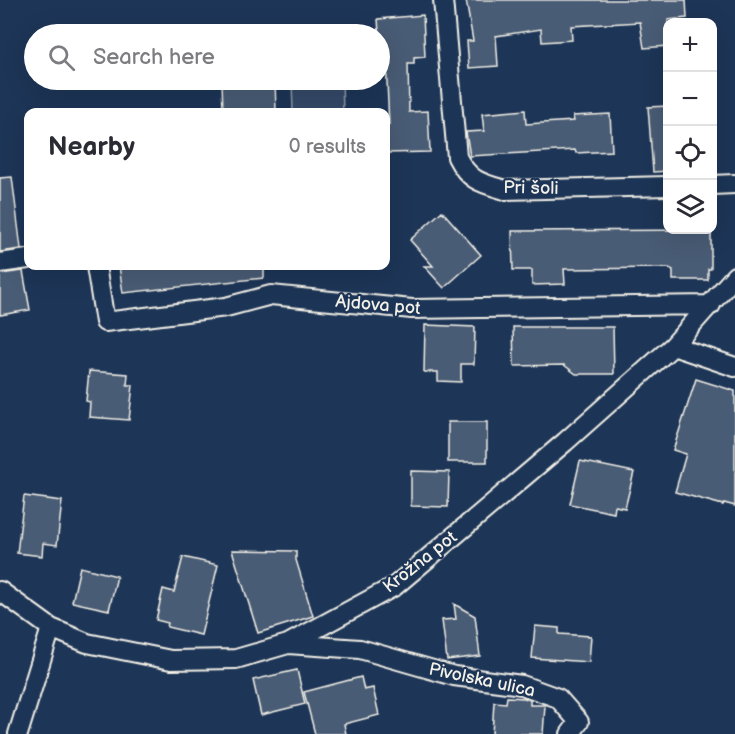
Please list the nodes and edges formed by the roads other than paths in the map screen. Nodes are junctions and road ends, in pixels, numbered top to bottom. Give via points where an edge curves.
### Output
1 (443, 0) edge
2 (735, 184) edge
3 (717, 185) edge
4 (663, 186) edge
5 (24, 260) edge
6 (0, 263) edge
7 (97, 270) edge
8 (735, 276) edge
9 (711, 304) junction
10 (673, 346) junction
11 (735, 367) edge
12 (0, 591) edge
13 (51, 628) junction
14 (288, 644) junction
15 (18, 734) edge
16 (570, 734) edge

1 - 4 street, Pri šoli via 457,157 465,172 505,190
2 - 3 street
5 - 6 street
7 - 9 street, Ajdova pot via 105,322 226,307 271,295 412,309
8 - 9 street, Krožna pot
9 - 10 street, Krožna pot
10 - 11 street
10 - 14 street, Krožna pot via 395,586
12 - 13 street, Krožna pot
13 - 14 street, Krožna pot via 87,643 171,660 236,659
13 - 15 street
14 - 16 street, Pivolska ulica via 360,649 453,676 522,685 558,698 579,722

